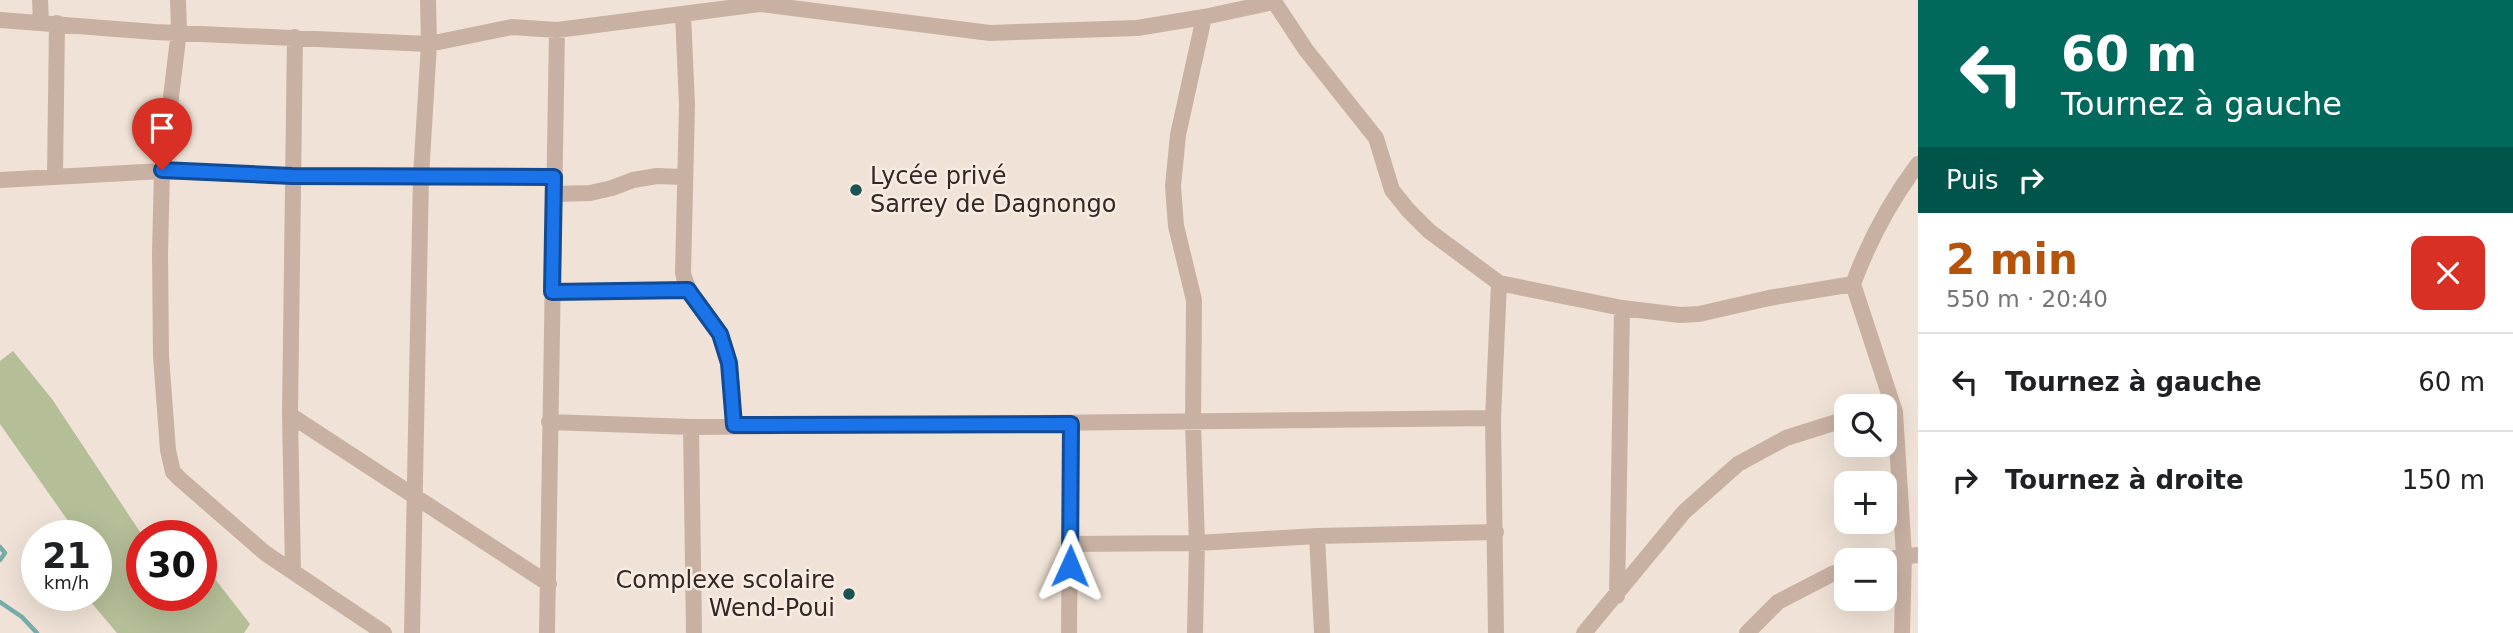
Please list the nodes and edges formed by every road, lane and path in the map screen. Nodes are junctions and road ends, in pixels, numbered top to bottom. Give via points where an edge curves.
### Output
1 (40, 0) edge
2 (178, 0) edge
3 (428, 0) edge
4 (1274, 1) edge
5 (762, 2) edge
6 (683, 14) junction
7 (1205, 17) junction
8 (0, 20) edge
9 (49, 22) junction
10 (557, 30) junction
11 (179, 31) junction
12 (295, 37) junction
13 (429, 44) junction
14 (1918, 164) edge
15 (162, 170) junction
16 (55, 176) junction
17 (292, 176) junction
18 (421, 176) junction
19 (683, 177) junction
20 (0, 180) edge
21 (554, 186) junction
22 (1499, 283) junction
23 (1853, 285) junction
24 (688, 290) junction
25 (552, 292) junction
26 (1622, 308) junction
27 (1885, 394) edge
28 (290, 415) junction
29 (1493, 418) junction
30 (549, 422) junction
31 (1193, 423) junction
32 (1834, 423) edge
33 (1071, 424) junction
34 (734, 425) junction
35 (691, 427) junction
36 (1897, 457) edge
37 (416, 497) junction
38 (1496, 532) junction
39 (1317, 536) junction
40 (1197, 543) junction
41 (1070, 544) junction
42 (1911, 555) edge
43 (293, 572) junction
44 (1834, 572) edge
45 (549, 584) junction
46 (1616, 596) junction
47 (384, 633) edge
48 (412, 633) edge
49 (547, 633) edge
50 (694, 633) edge
51 (1069, 633) edge
52 (1195, 633) edge
53 (1322, 633) edge
54 (1496, 633) edge
55 (1584, 633) edge
56 (1747, 633) edge
57 (1902, 633) edge

1 - 9 street
2 - 11 street
3 - 13 street
4 - 7 street
4 - 22 street via 1306,50 1376,138 1392,190 1408,211
5 - 6 street
5 - 7 street via 989,33 1137,28
6 - 10 street
6 - 19 street via 687,105
7 - 31 street via 1178,135 1173,186 1176,226 1194,300
8 - 9 street
9 - 11 street
9 - 16 street
10 - 13 street via 512,27
10 - 21 street
11 - 12 street
11 - 15 street
12 - 13 street
12 - 17 street
13 - 18 street
14 - 23 street via 1880,223
15 - 16 street
15 - 17 street
15 - 43 street via 161,356 170,464 180,480
16 - 20 street
17 - 18 street
17 - 28 street
18 - 21 street
18 - 37 street
19 - 21 street via 657,176 590,193
19 - 24 street via 683,273
21 - 25 street
22 - 26 street
22 - 29 street
23 - 26 street via 1699,314
23 - 27 street
24 - 25 street
24 - 34 street via 720,334 729,363
25 - 30 street
26 - 46 street
28 - 37 street
28 - 43 street
29 - 31 street
29 - 38 street
30 - 35 street
30 - 45 street
31 - 33 street
31 - 40 street
32 - 46 street via 1786,438 1738,464 1684,512
33 - 34 street
33 - 41 street
34 - 35 street
35 - 50 street
36 - 42 street
37 - 45 street
37 - 48 street
38 - 39 street
38 - 54 street
39 - 40 street
39 - 53 street
40 - 41 street
40 - 52 street
41 - 51 street
42 - 57 street
43 - 47 street
44 - 56 street via 1778,602
45 - 49 street
46 - 55 street

